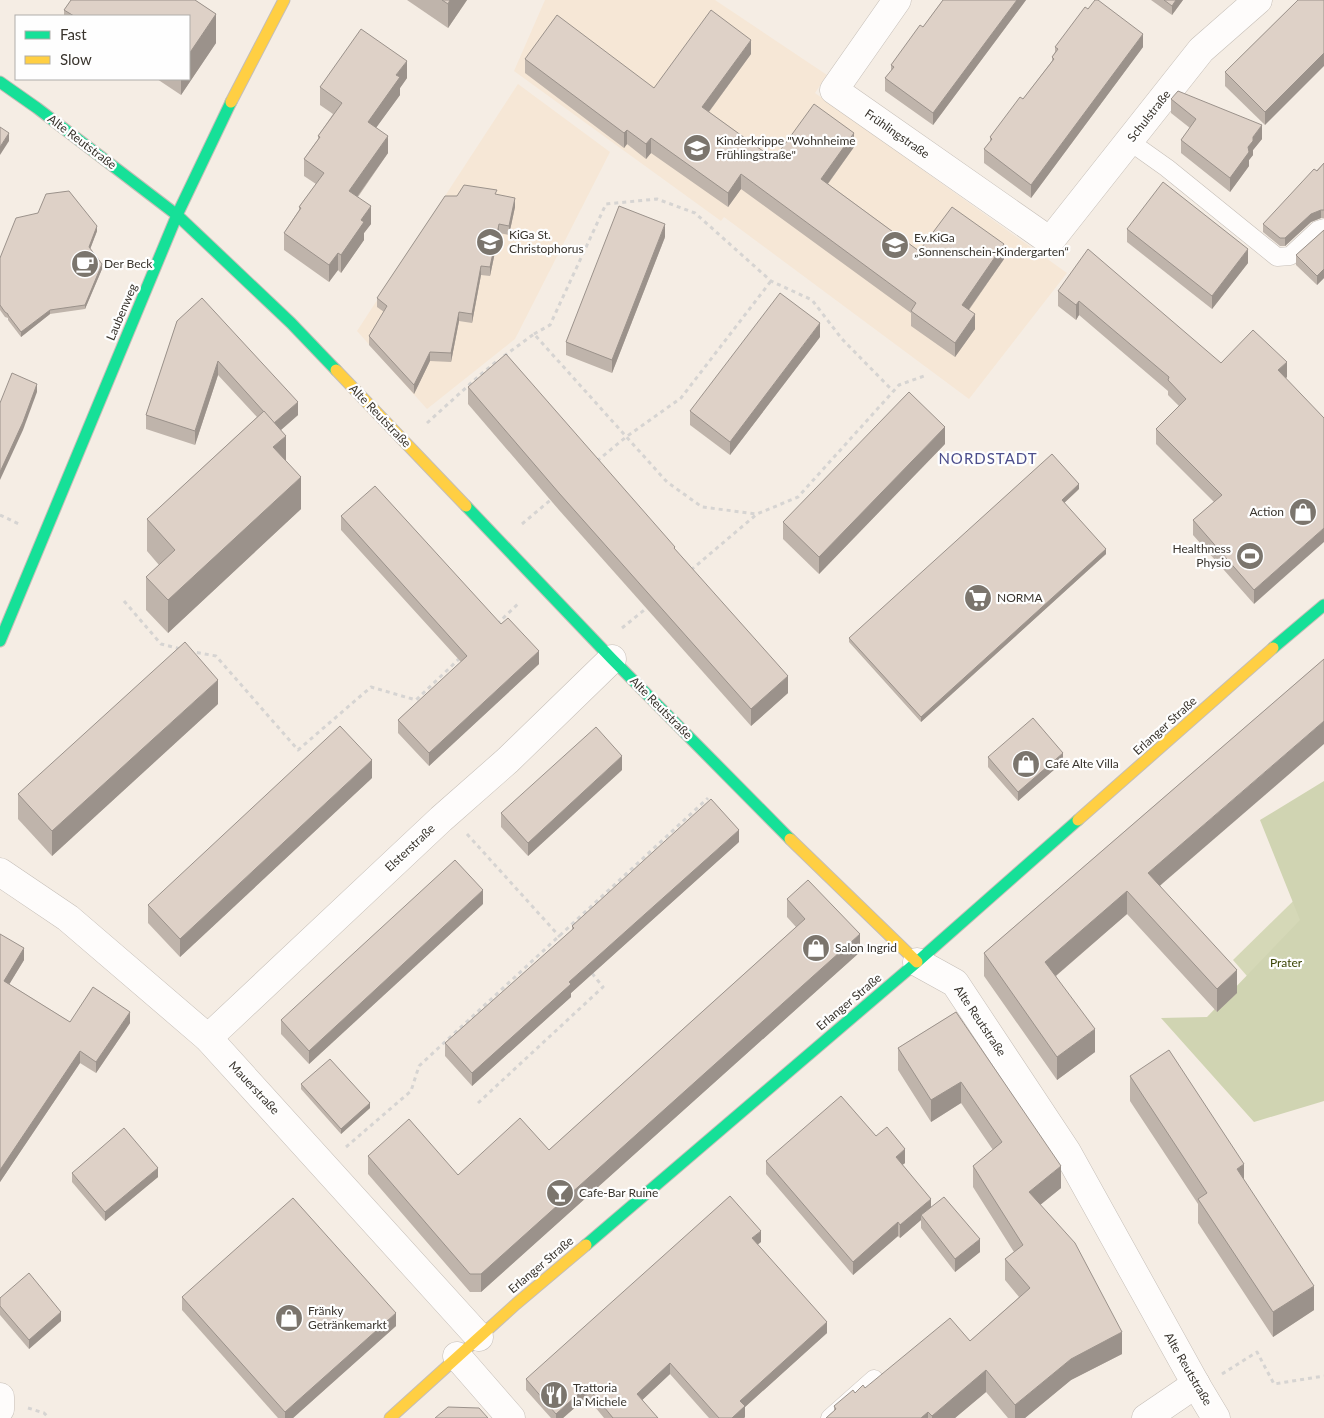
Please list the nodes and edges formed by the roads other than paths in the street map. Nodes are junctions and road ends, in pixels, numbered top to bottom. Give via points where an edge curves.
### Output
1 (284, 0) edge
2 (897, 0) edge
3 (1258, 0) edge
4 (0, 82) edge
5 (1129, 141) junction
6 (178, 215) junction
7 (1324, 228) edge
8 (1050, 241) joint
9 (1324, 605) edge
10 (0, 641) edge
11 (606, 653) junction
12 (0, 872) edge
13 (917, 962) junction
14 (208, 1038) junction
15 (478, 1336) junction
16 (457, 1356) junction
17 (874, 1379) edge
18 (1197, 1386) junction
19 (0, 1397) edge
20 (0, 1410) edge
21 (390, 1418) edge
22 (512, 1418) edge
23 (830, 1418) edge
24 (1146, 1418) edge
25 (1216, 1418) edge

1 - 6 main road, Laubenweg
2 - 8 street, Frühlingstraße via 834,90
3 - 5 street, Schulstraße via 1201,50
4 - 6 main road, Alte Reutstraße
5 - 7 lane via 1277,258 1290,256
5 - 8 street, Schulstraße
6 - 10 main road, Laubenweg
6 - 11 main road, Alte Reutstraße via 291,323
9 - 13 main road, Erlanger Straße
11 - 13 main road, Alte Reutstraße
11 - 14 street, Elsterstraße via 508,760
12 - 14 street, Mauerstraße via 68,918
13 - 15 main road, Erlanger Straße
13 - 18 street, Alte Reutstraße via 955,983 1068,1152
14 - 15 street, Mauerstraße
15 - 16 main road, Erlanger Straße
16 - 21 main road, Erlanger Straße
16 - 22 street
17 - 23 lane
18 - 24 street
18 - 25 street, Alte Reutstraße
19 - 20 street

